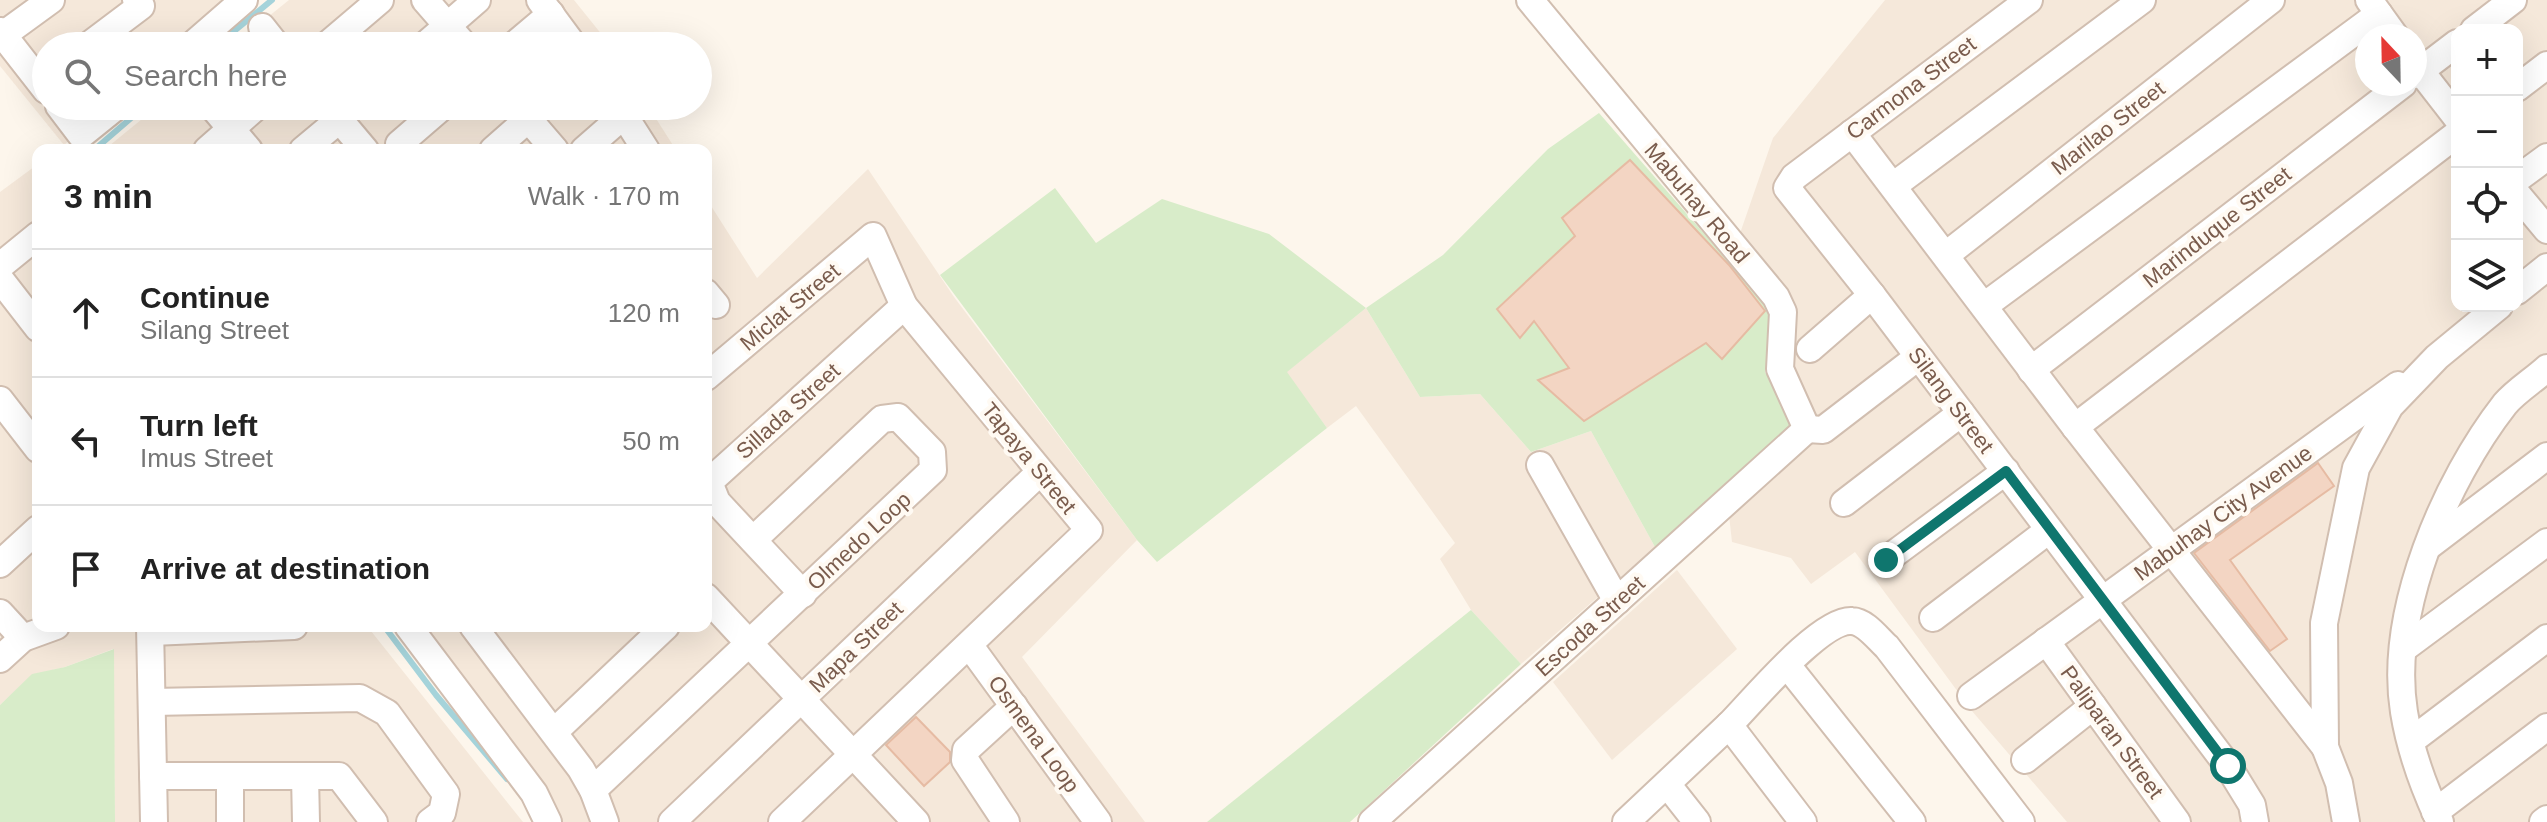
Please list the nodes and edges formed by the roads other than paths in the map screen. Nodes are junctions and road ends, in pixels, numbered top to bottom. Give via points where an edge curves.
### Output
1 (51, 0) edge
2 (136, 0) edge
3 (244, 0) edge
4 (380, 0) edge
5 (425, 0) edge
6 (477, 0) edge
7 (1530, 0) edge
8 (2029, 0) edge
9 (2142, 0) edge
10 (2271, 0) edge
11 (2513, 0) edge
12 (545, 7) edge
13 (2374, 7) edge
14 (2386, 24) edge
15 (2482, 24) edge
16 (447, 26) junction
17 (107, 32) edge
18 (207, 32) edge
19 (342, 32) edge
20 (440, 32) edge
21 (452, 32) edge
22 (524, 32) edge
23 (564, 32) edge
24 (2, 33) edge
25 (2451, 47) edge
26 (2427, 63) edge
27 (2547, 65) edge
28 (32, 69) edge
29 (2523, 83) edge
30 (2427, 87) edge
31 (2383, 96) edge
32 (2451, 112) edge
33 (70, 120) edge
34 (100, 120) edge
35 (224, 120) edge
36 (241, 120) edge
37 (327, 120) edge
38 (339, 120) edge
39 (427, 120) edge
40 (520, 120) edge
41 (536, 120) edge
42 (612, 120) edge
43 (627, 120) edge
44 (231, 129) junction
45 (1852, 133) junction
46 (2451, 139) edge
47 (214, 144) edge
48 (244, 144) edge
49 (308, 144) edge
50 (360, 144) edge
51 (399, 144) dead end
52 (498, 144) edge
53 (551, 144) edge
54 (590, 144) edge
55 (642, 144) edge
56 (2547, 157) edge
57 (2523, 175) edge
58 (1794, 177) joint
59 (1893, 186) junction
60 (2523, 201) edge
61 (2547, 230) edge
62 (873, 236) joint
63 (32, 240) edge
64 (1946, 255) junction
65 (0, 266) edge
66 (2547, 267) edge
67 (0, 279) edge
68 (2523, 286) edge
69 (1872, 295) junction
70 (904, 306) junction
71 (1984, 306) junction
72 (2492, 312) edge
73 (32, 320) edge
74 (1810, 349) dead end
75 (1918, 357) junction
76 (2437, 357) junction
77 (2547, 368) edge
78 (2031, 370) junction
79 (712, 372) edge
80 (0, 400) edge
81 (1961, 413) junction
82 (2075, 427) junction
83 (1807, 429) junction
84 (32, 441) edge
85 (2547, 456) edge
86 (1540, 465) dead end
87 (2006, 471) junction
88 (1040, 472) junction
89 (712, 479) edge
90 (712, 490) edge
91 (1844, 503) dead end
92 (2049, 530) junction
93 (32, 535) edge
94 (753, 540) junction
95 (2547, 542) edge
96 (2427, 548) junction
97 (2171, 550) junction
98 (1886, 560) dead end
99 (0, 564) edge
100 (803, 594) junction
101 (1617, 601) junction
102 (2101, 601) junction
103 (712, 603) edge
104 (0, 613) edge
105 (1933, 618) dead end
106 (40, 632) edge
107 (151, 632) edge
108 (413, 632) edge
109 (478, 632) edge
110 (660, 632) edge
111 (23, 638) junction
112 (2547, 638) edge
113 (2046, 641) junction
114 (750, 643) junction
115 (970, 646) junction
116 (2403, 649) junction
117 (0, 659) edge
118 (1787, 665) junction
119 (1971, 696) dead end
120 (802, 699) junction
121 (152, 702) junction
122 (1014, 706) junction
123 (2093, 706) junction
124 (1729, 725) junction
125 (2547, 727) edge
126 (554, 732) junction
127 (2411, 741) junction
128 (2325, 747) junction
129 (854, 754) junction
130 (2025, 760) dead end
131 (153, 776) junction
132 (230, 776) junction
133 (305, 776) junction
134 (1667, 784) junction
135 (593, 790) junction
136 (2438, 817) edge
137 (904, 818) edge
138 (546, 821) edge
139 (154, 822) edge
140 (230, 822) edge
141 (306, 822) edge
142 (374, 822) edge
143 (430, 822) edge
144 (605, 822) edge
145 (672, 822) edge
146 (782, 822) edge
147 (1006, 822) edge
148 (1098, 822) edge
149 (1372, 822) edge
150 (1626, 822) edge
151 (1697, 822) edge
152 (1803, 822) edge
153 (1912, 822) edge
154 (2021, 822) edge
155 (2177, 822) edge
156 (2255, 822) edge
157 (2346, 822) edge

1 - 24 street
2 - 17 street via 141,6
3 - 18 street
4 - 19 street
5 - 16 street
6 - 16 street
7 - 83 street, Mabuhay Road via 1776,297 1783,312 1780,369
8 - 45 street, Carmona Street
9 - 59 street
10 - 64 street, Marilao Street
11 - 15 street
12 - 22 street
12 - 23 street
13 - 14 street
13 - 71 street
16 - 20 street
16 - 21 street
24 - 28 street
25 - 26 street, Marinduque Street
27 - 29 street
30 - 32 street
31 - 78 street, Marinduque Street
33 - 34 street via 81,135
35 - 44 street
36 - 44 street
37 - 49 street
38 - 50 street
39 - 51 street
40 - 52 street
41 - 53 street
42 - 54 street
43 - 55 street
44 - 47 street
44 - 48 street
45 - 58 street, Carmona Street
45 - 59 street
46 - 82 street
56 - 57 street
58 - 69 street, Silang Street via 1787,188
59 - 64 street
60 - 61 street
62 - 70 street, Tapaya Street
62 - 79 street, Miclat Street
63 - 65 street
64 - 71 street
66 - 68 street
67 - 73 street
69 - 74 street
69 - 75 street, Silang Street
70 - 88 street, Tapaya Street
70 - 89 street, Sillada Street
71 - 78 street
72 - 76 street, Mabuhay City Avenue
75 - 81 street, Silang Street
75 - 83 street via 1823,430
76 - 97 street, Mabuhay City Avenue
76 - 128 street, Mabuhay City Avenue via 2390,406 2356,468 2324,623
77 - 96 street via 2499,414 2453,484
78 - 82 street
80 - 84 street
81 - 87 street, Silang Street
81 - 91 street
82 - 97 street
83 - 101 street, Escoda Street
85 - 96 street
86 - 101 street
87 - 92 street, Silang Street
87 - 98 street
88 - 115 street, Tapaya Street via 1089,530
88 - 120 street, Mapa Street
90 - 94 street, Sillada Street
92 - 102 street, Silang Street
92 - 105 street
93 - 99 street
94 - 100 street, Sillada Street
94 - 100 street, Olmedo Loop via 882,419 898,417 932,452 933,470
95 - 116 street
96 - 116 street
97 - 102 street, Mabuhay City Avenue
97 - 128 street
100 - 114 street, Olmedo Loop
101 - 149 street, Escoda Street
102 - 113 street, Mabuhay City Avenue
102 - 156 street, Silang Street via 2228,766 2252,805
103 - 114 street
104 - 111 street
106 - 111 street
107 - 121 street
108 - 138 street via 534,793
109 - 126 street
110 - 126 street
111 - 117 street
112 - 127 street
113 - 119 street, Mabuhay City Avenue
113 - 123 street, Paliparan Street
114 - 120 street
114 - 135 street, Olmedo Loop
115 - 122 street, Osmena Loop
115 - 129 street, Tapaya Street
116 - 127 street via 2404,709
118 - 124 street
118 - 153 street
118 - 154 street via 1833,624 1862,624 1887,647
120 - 129 street
120 - 145 street, Mapa Street
121 - 131 street
121 - 143 street via 360,698 387,713 446,794 442,813
122 - 147 street via 966,750 965,760
122 - 148 street, Osmena Loop
123 - 130 street
123 - 155 street, Paliparan Street
124 - 134 street
124 - 152 street
125 - 136 street
126 - 135 street
127 - 136 street
128 - 157 street, Mabuhay City Avenue
129 - 137 street
129 - 146 street, Tapaya Street
131 - 132 street
131 - 139 street
132 - 133 street
132 - 140 street
133 - 141 street
133 - 142 street via 339,776
134 - 150 street
134 - 151 street
135 - 144 street

